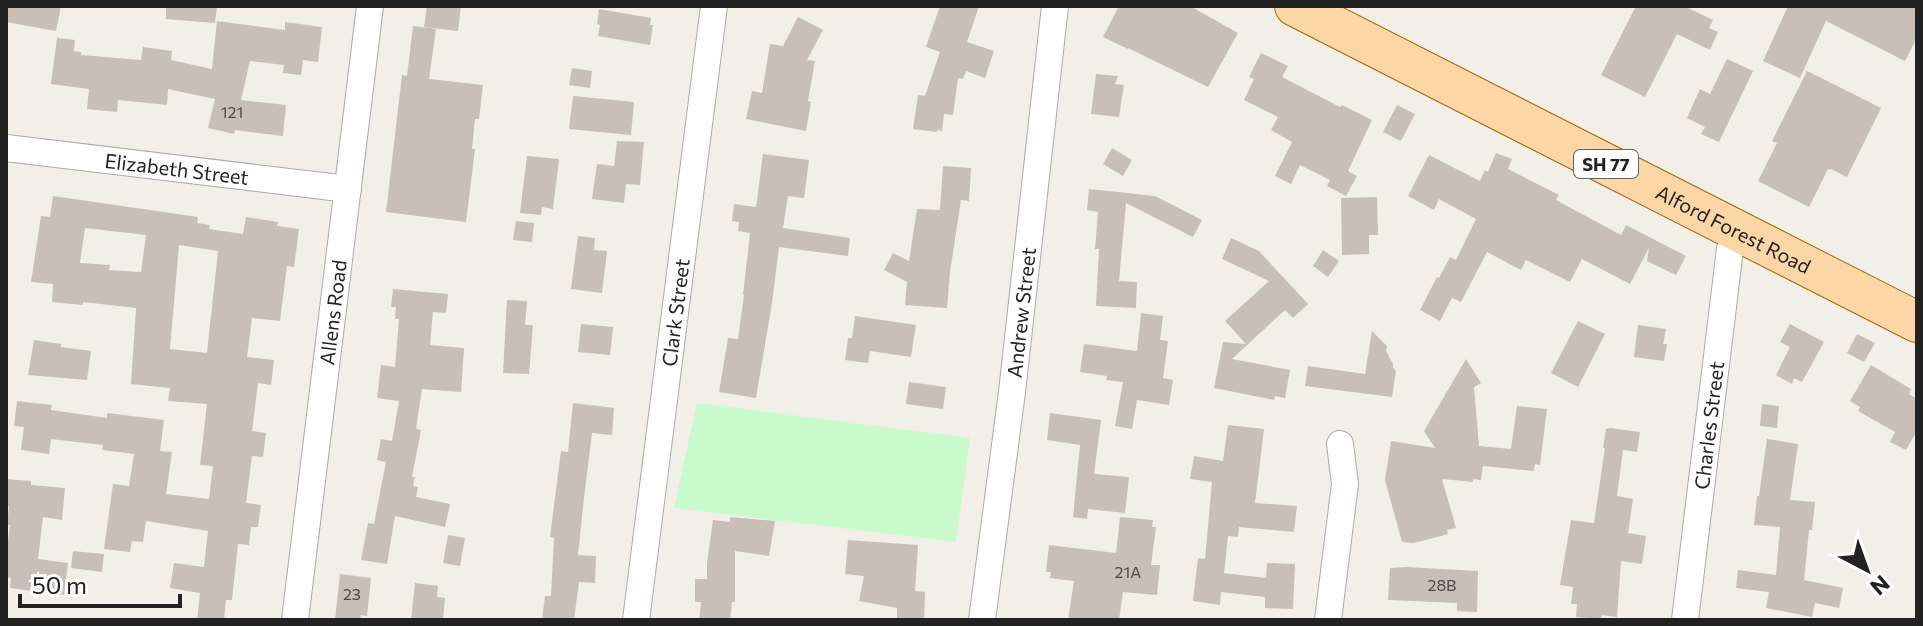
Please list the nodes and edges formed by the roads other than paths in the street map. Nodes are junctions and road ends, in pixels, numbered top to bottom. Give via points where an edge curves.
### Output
1 (370, 6) edge
2 (714, 6) edge
3 (1055, 6) edge
4 (1295, 6) edge
5 (6, 148) edge
6 (348, 189) junction
7 (1738, 231) junction
8 (1917, 322) edge
9 (1340, 444) dead end
10 (295, 620) edge
11 (636, 620) edge
12 (982, 620) edge
13 (1328, 620) edge
14 (1685, 620) edge

1 - 6 street, Allens Road
2 - 11 street, Clark Street
3 - 12 street, Andrew Street
4 - 7 main road, Alford Forest Road / SH 77
5 - 6 street, Elizabeth Street
6 - 10 street, Allens Road
7 - 8 main road, Alford Forest Road / SH 77
7 - 14 street, Charles Street via 1730,249
9 - 13 street via 1345,484

